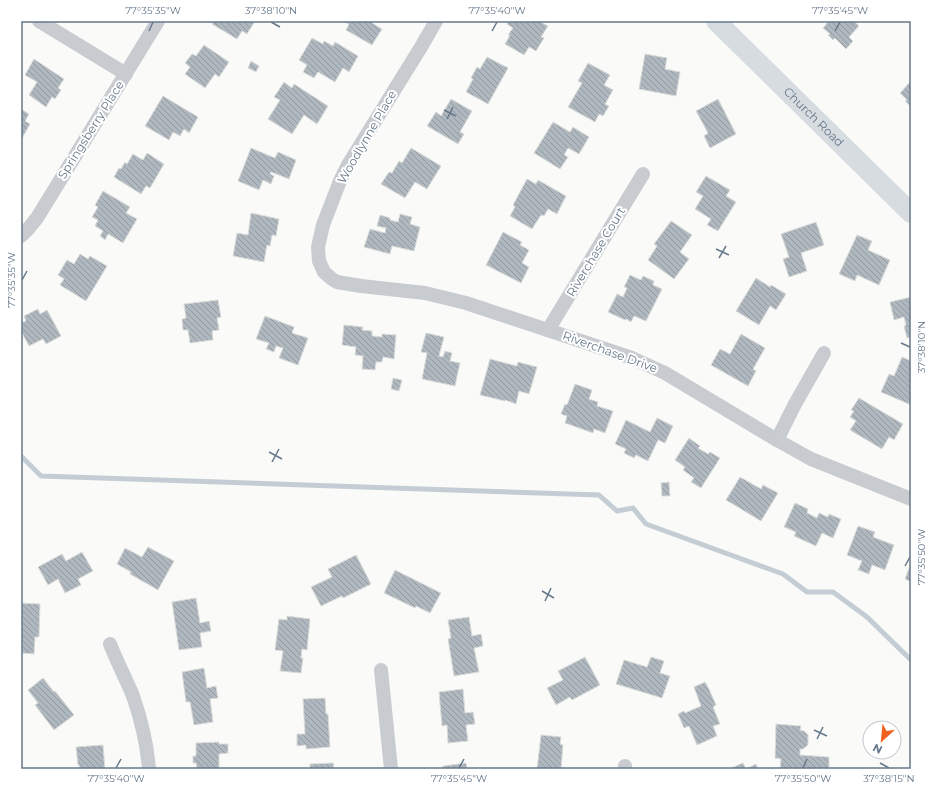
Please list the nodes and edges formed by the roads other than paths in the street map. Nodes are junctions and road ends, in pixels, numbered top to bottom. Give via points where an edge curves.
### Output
1 (39, 21) edge
2 (158, 21) edge
3 (436, 21) edge
4 (716, 21) edge
5 (126, 74) junction
6 (643, 174) dead end
7 (911, 213) edge
8 (21, 236) edge
9 (319, 261) joint
10 (548, 330) junction
11 (824, 353) dead end
12 (777, 440) junction
13 (911, 499) edge
14 (110, 644) dead end
15 (381, 670) dead end
16 (149, 769) edge
17 (391, 769) edge

1 - 5 street
2 - 5 street, Springsberry Place
3 - 9 street, Woodlynne Place via 340,181 323,225 318,247
4 - 7 main road, Church Road
5 - 8 street, Springsberry Place via 37,218
6 - 10 street, Riverchase Court
9 - 10 street, Riverchase Drive via 324,272 337,282 425,293 466,303
10 - 12 street, Riverchase Drive via 632,358 665,373
11 - 12 street
12 - 13 street, Riverchase Drive via 811,459
14 - 16 street via 133,696 144,733
15 - 17 street

